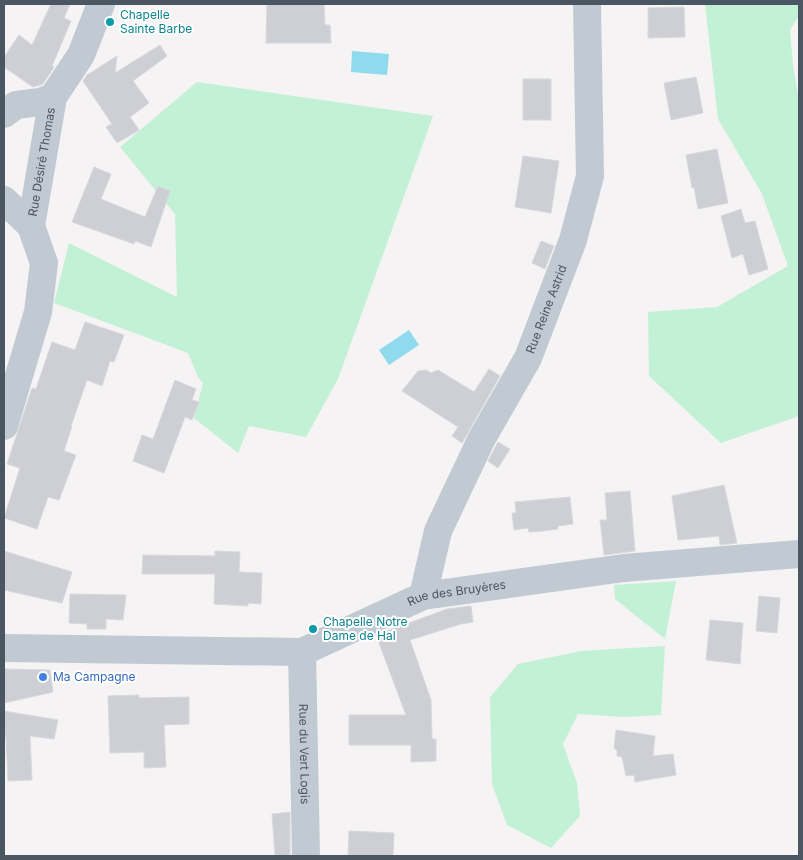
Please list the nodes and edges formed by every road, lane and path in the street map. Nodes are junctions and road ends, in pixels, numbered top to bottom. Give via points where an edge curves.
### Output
1 (101, 4) edge
2 (587, 4) edge
3 (53, 97) junction
4 (4, 114) edge
5 (4, 200) edge
6 (31, 226) junction
7 (4, 426) edge
8 (799, 554) edge
9 (423, 596) junction
10 (4, 648) edge
11 (302, 652) junction
12 (306, 856) edge

1 - 3 street, Rue Désiré Thomas via 81,55
2 - 9 street, Rue Reine Astrid via 590,176 573,240 528,358 481,440 438,531
3 - 4 street, Rue Désiré Thomas via 16,105
3 - 6 street, Rue Désiré Thomas
5 - 6 street, Rue Désiré Thomas
6 - 7 street, Rue Désiré Thomas via 44,263 38,312
8 - 9 street, Rue des Bruyères via 624,568
9 - 11 street, Rue des Bruyères
10 - 11 street, Rue des Bruyères
11 - 12 street, Rue du Vert Logis

